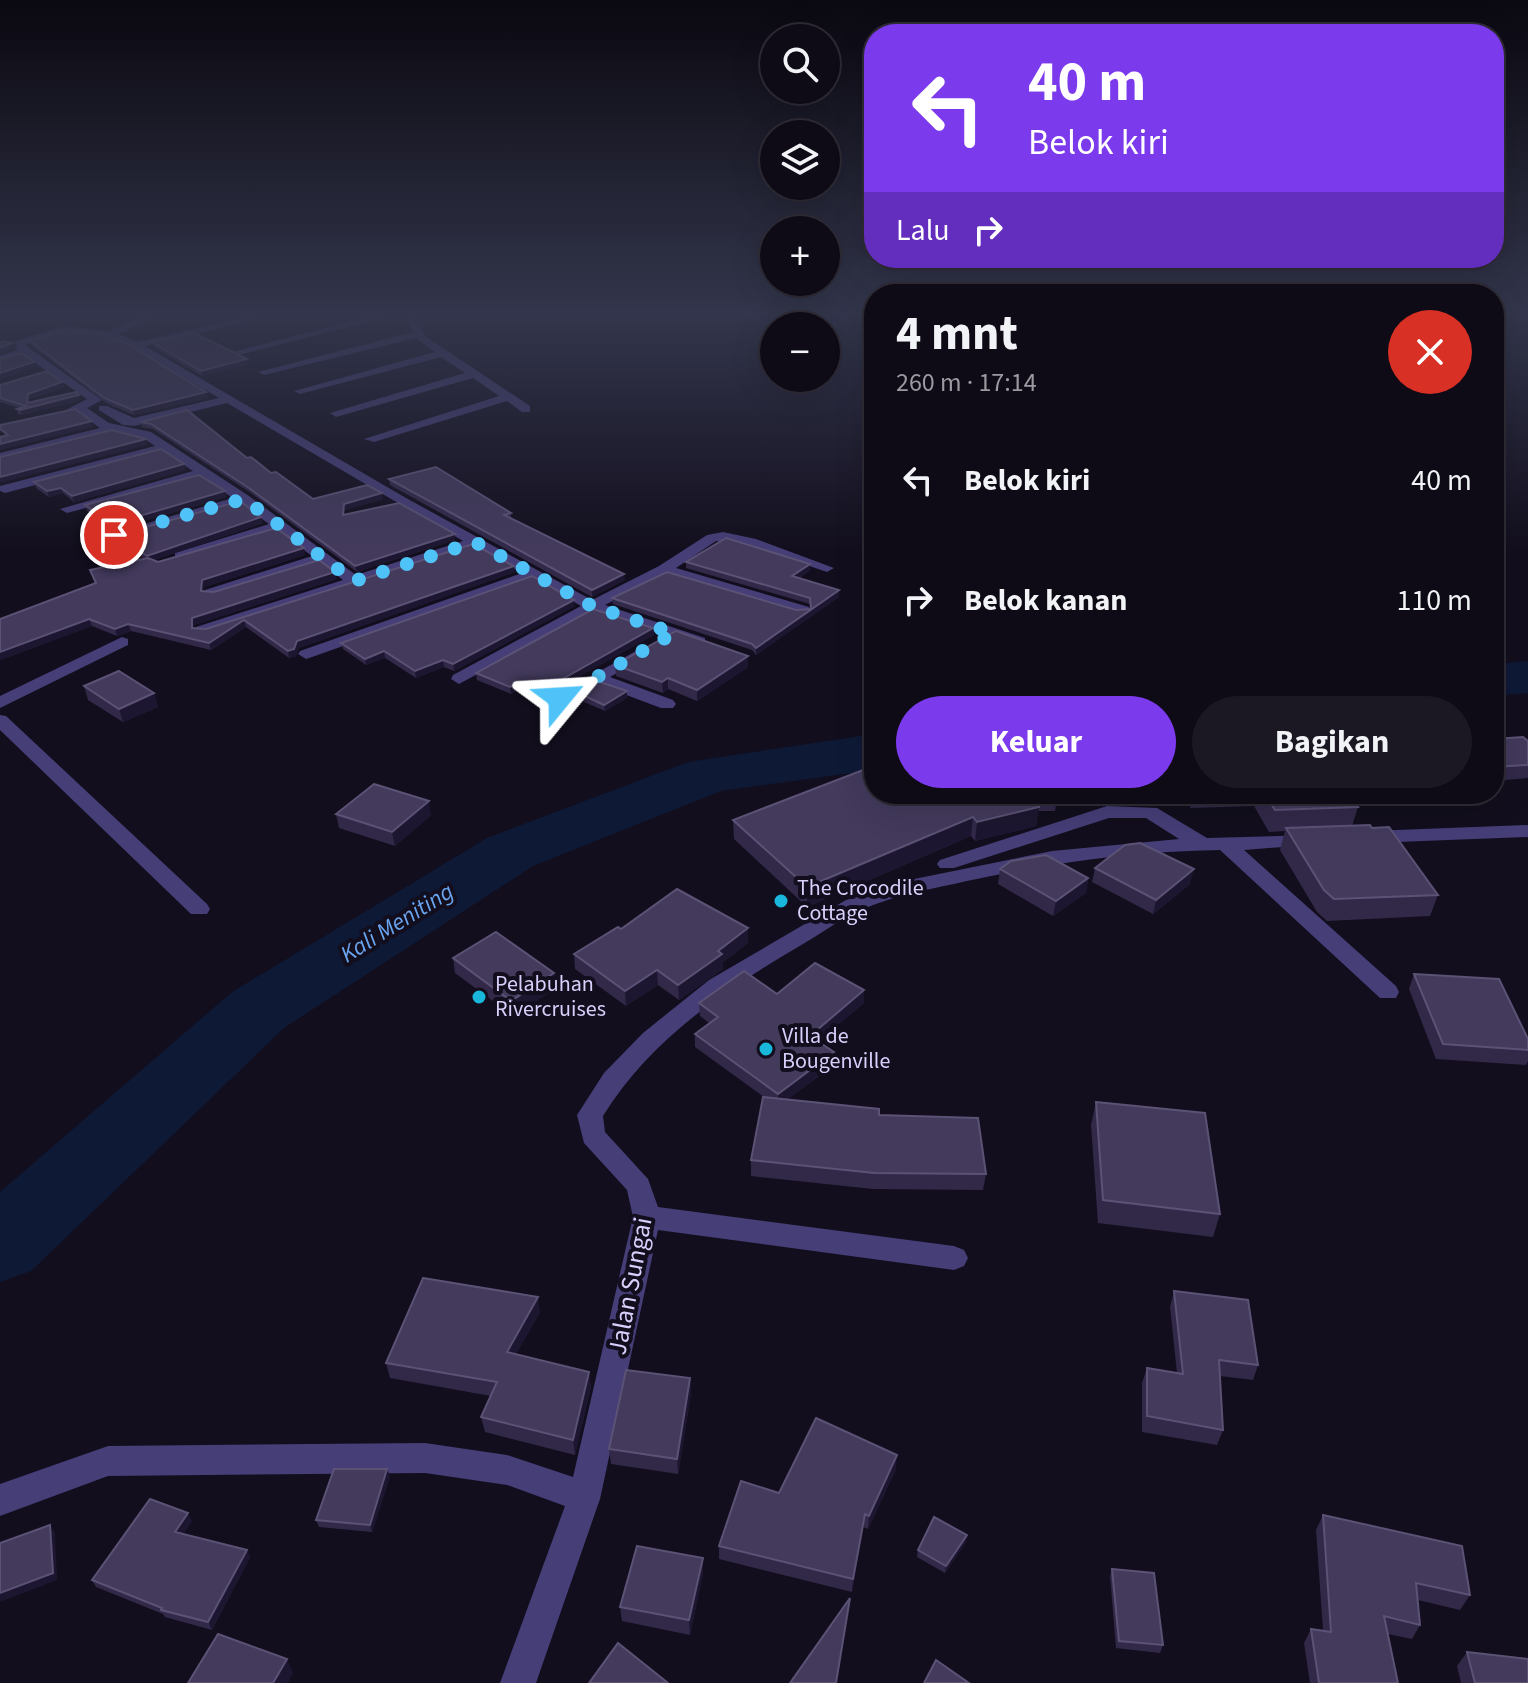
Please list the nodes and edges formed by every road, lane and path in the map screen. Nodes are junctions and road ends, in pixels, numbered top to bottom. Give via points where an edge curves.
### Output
1 (87, 395) edge
2 (218, 395) edge
3 (401, 395) edge
4 (504, 395) edge
5 (508, 397) junction
6 (227, 400) junction
7 (80, 408) junction
8 (103, 408) edge
9 (526, 409) dead end
10 (336, 413) dead end
11 (54, 415) edge
12 (113, 428) junction
13 (370, 439) dead end
14 (164, 447) junction
15 (0, 457) edge
16 (203, 472) junction
17 (5, 489) dead end
18 (244, 499) junction
19 (401, 501) junction
20 (67, 509) dead end
21 (376, 509) edge
22 (279, 526) junction
23 (114, 535) edge
24 (475, 542) junction
25 (325, 557) junction
26 (159, 562) edge
27 (827, 568) dead end
28 (664, 569) junction
29 (534, 574) junction
30 (354, 581) junction
31 (210, 593) edge
32 (592, 606) junction
33 (803, 610) edge
34 (202, 630) edge
35 (674, 633) junction
36 (122, 642) dead end
37 (717, 647) edge
38 (306, 654) dead end
39 (459, 679) dead end
40 (599, 679) junction
41 (560, 698) dead end
42 (0, 703) edge
43 (667, 704) dead end
44 (0, 720) edge
45 (1528, 831) edge
46 (1202, 844) junction
47 (1225, 844) junction
48 (947, 864) dead end
49 (199, 909) dead end
50 (1388, 992) dead end
51 (647, 1217) junction
52 (954, 1258) dead end
53 (584, 1499) junction
54 (0, 1500) edge
55 (518, 1683) edge

1 - 7 street via 97,402
2 - 6 street
3 - 10 street
4 - 5 street
5 - 9 street
5 - 13 street
6 - 8 street via 134,422
6 - 19 street
7 - 11 street
7 - 12 street
12 - 14 street via 140,432
12 - 15 street
14 - 16 street
14 - 17 street
16 - 18 street
16 - 20 street
18 - 22 street
18 - 23 street
19 - 21 street
19 - 24 street
22 - 25 street
22 - 26 street
24 - 29 street
24 - 30 street
25 - 30 street
25 - 31 street
27 - 28 street via 723,536
28 - 32 street
28 - 33 street
29 - 32 street
29 - 38 street
30 - 34 street
32 - 35 street
32 - 39 street
35 - 37 street
35 - 40 street
36 - 42 street
40 - 41 street
40 - 43 street
44 - 49 street
45 - 47 street, Jalan Sungai
46 - 47 street, Jalan Sungai
46 - 48 street via 1150,812 1107,812
46 - 51 street, Jalan Sungai via 1064,855 914,886 853,905 717,985 651,1039 613,1079 590,1115 593,1136 639,1186
47 - 50 street
51 - 52 street
51 - 53 street, Jalan Sungai
53 - 54 street via 518,1472 425,1458 108,1461
53 - 55 street, Jalan Sungai

